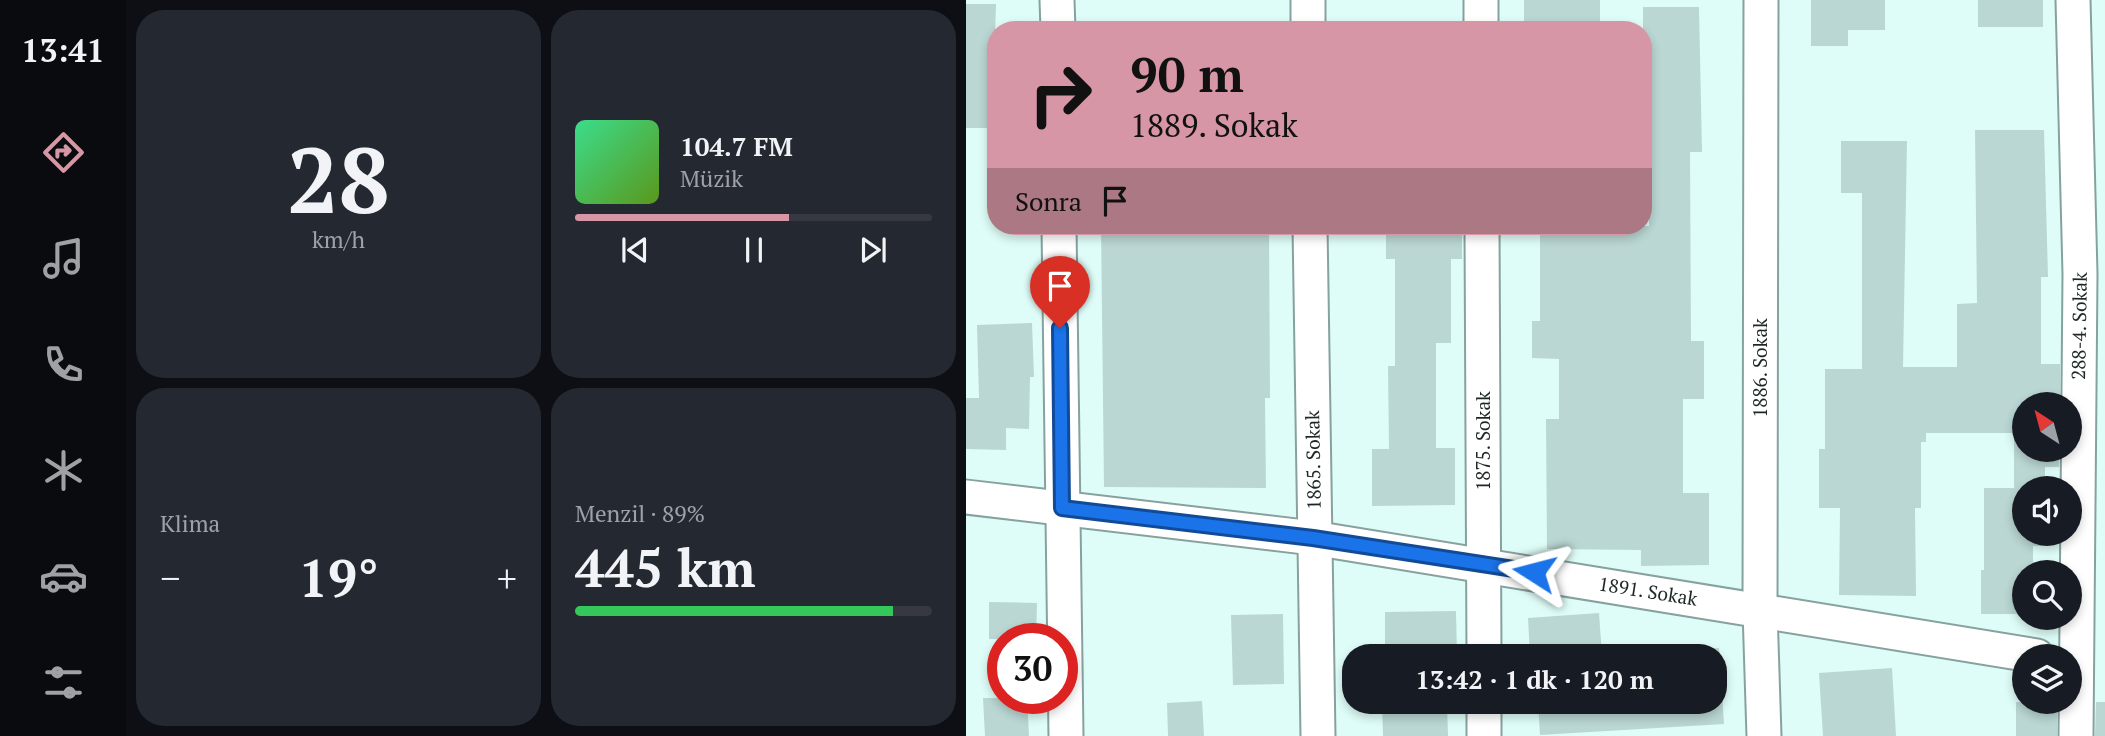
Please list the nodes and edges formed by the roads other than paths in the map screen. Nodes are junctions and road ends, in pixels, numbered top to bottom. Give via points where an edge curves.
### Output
1 (1057, 0) edge
2 (1308, 0) edge
3 (1481, 0) edge
4 (1761, 0) edge
5 (2073, 0) edge
6 (1058, 21) edge
7 (1308, 21) edge
8 (1481, 21) edge
9 (1059, 235) edge
10 (1310, 235) edge
11 (1482, 235) edge
12 (966, 497) edge
13 (1062, 508) junction
14 (1313, 538) junction
15 (1483, 564) junction
16 (1760, 610) junction
17 (1484, 644) edge
18 (2073, 644) edge
19 (2012, 652) edge
20 (1484, 714) edge
21 (2075, 714) edge
22 (1066, 736) edge
23 (1318, 736) edge
24 (1484, 736) edge
25 (1764, 736) edge
26 (2076, 736) edge

1 - 6 street
2 - 7 street
3 - 8 street
4 - 16 street, 1886. Sokak
5 - 18 street, 288-4. Sokak via 2080,274
9 - 13 street
10 - 14 street, 1865. Sokak
11 - 15 street, 1875. Sokak
12 - 13 street, 1891. Sokak
13 - 14 street, 1891. Sokak
13 - 22 street
14 - 15 street, 1891. Sokak
14 - 23 street, 1865. Sokak
15 - 16 street, 1891. Sokak
15 - 17 street, 1875. Sokak
16 - 19 street, 1891. Sokak
16 - 25 street, 1886. Sokak
20 - 24 street
21 - 26 street, 288-4. Sokak

